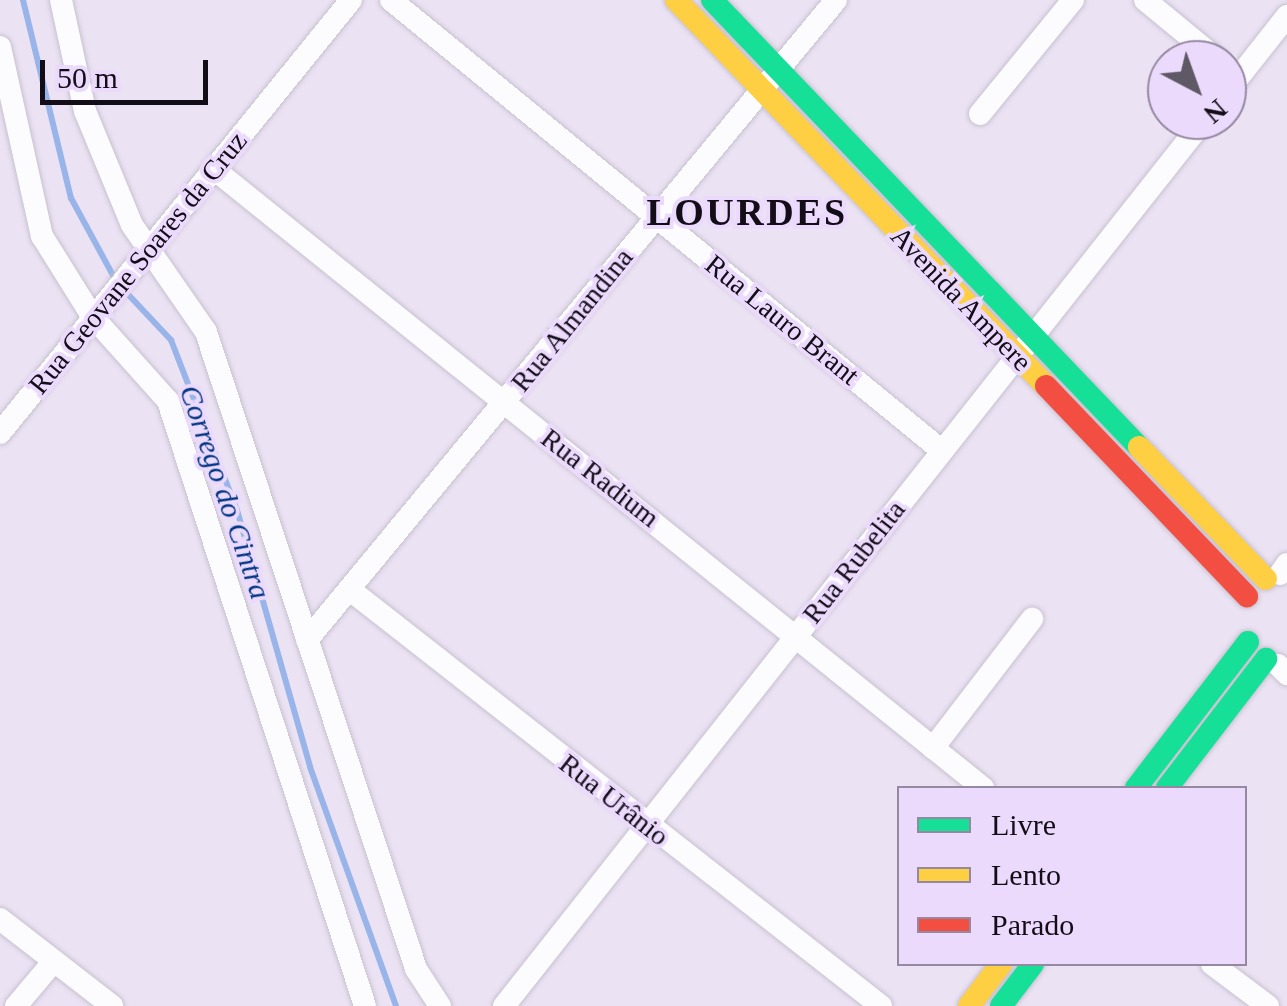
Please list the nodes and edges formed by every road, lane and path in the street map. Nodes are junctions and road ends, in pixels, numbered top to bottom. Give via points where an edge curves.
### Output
1 (61, 0) edge
2 (351, 0) edge
3 (391, 0) edge
4 (676, 0) edge
5 (712, 0) edge
6 (836, 0) edge
7 (1073, 0) edge
8 (1145, 0) edge
9 (1287, 16) edge
10 (1194, 40) edge
11 (0, 47) edge
12 (1247, 61) edge
13 (779, 70) junction
14 (761, 90) junction
15 (980, 114) dead end
16 (1188, 140) edge
17 (215, 170) junction
18 (656, 216) junction
19 (140, 261) junction
20 (100, 308) junction
21 (1030, 335) junction
22 (1014, 355) junction
23 (505, 403) junction
24 (0, 433) edge
25 (942, 450) junction
26 (1280, 573) edge
27 (349, 589) junction
28 (1247, 596) junction
29 (1032, 619) dead end
30 (797, 635) junction
31 (308, 640) junction
32 (1248, 642) junction
33 (1280, 665) edge
34 (933, 748) junction
35 (981, 786) edge
36 (1138, 786) edge
37 (1169, 786) edge
38 (646, 826) junction
39 (0, 918) edge
40 (54, 960) junction
41 (1000, 966) edge
42 (1031, 966) edge
43 (1215, 966) edge
44 (16, 1006) edge
45 (112, 1006) edge
46 (364, 1006) edge
47 (440, 1006) edge
48 (504, 1006) edge
49 (881, 1006) edge
50 (970, 1006) edge
51 (1000, 1006) edge
52 (1268, 1006) edge

1 - 19 street via 85,111
2 - 17 street, Rua Geovane Soares da Cruz
3 - 18 street, Rua Lauro Brant
4 - 14 street, Avenida Ampere
5 - 13 street, Avenida Ampere
6 - 13 street, Rua Almandina
7 - 15 street
8 - 10 street
9 - 12 street
11 - 20 street via 42,236
13 - 14 street, Rua Almandina
13 - 21 street, Avenida Ampere
14 - 18 street, Rua Almandina
14 - 22 street, Avenida Ampere
16 - 21 street, Rua Rubelita
17 - 19 street, Rua Geovane Soares da Cruz
17 - 23 street, Rua Radium
18 - 23 street, Rua Almandina
18 - 25 street, Rua Lauro Brant
19 - 20 street, Rua Geovane Soares da Cruz
19 - 31 street via 206,332
20 - 24 street, Rua Geovane Soares da Cruz
20 - 46 street via 168,401
21 - 22 street, Rua Rubelita
21 - 26 street, Avenida Ampere
22 - 25 street, Rua Rubelita
22 - 28 street, Avenida Ampere
23 - 27 street, Rua Almandina
23 - 30 street, Rua Radium
25 - 30 street, Rua Rubelita
26 - 28 street
27 - 31 street, Rua Almandina
27 - 38 street, Rua Urânio
28 - 32 street
29 - 34 street
30 - 34 street, Rua Radium
30 - 38 street, Rua Rubelita
31 - 47 street via 416,969
32 - 33 street
32 - 36 street
33 - 37 street
34 - 35 street, Rua Radium
38 - 48 street, Rua Rubelita
38 - 49 street, Rua Urânio
39 - 40 street
40 - 44 street
40 - 45 street
41 - 50 street
42 - 51 street
43 - 52 street

